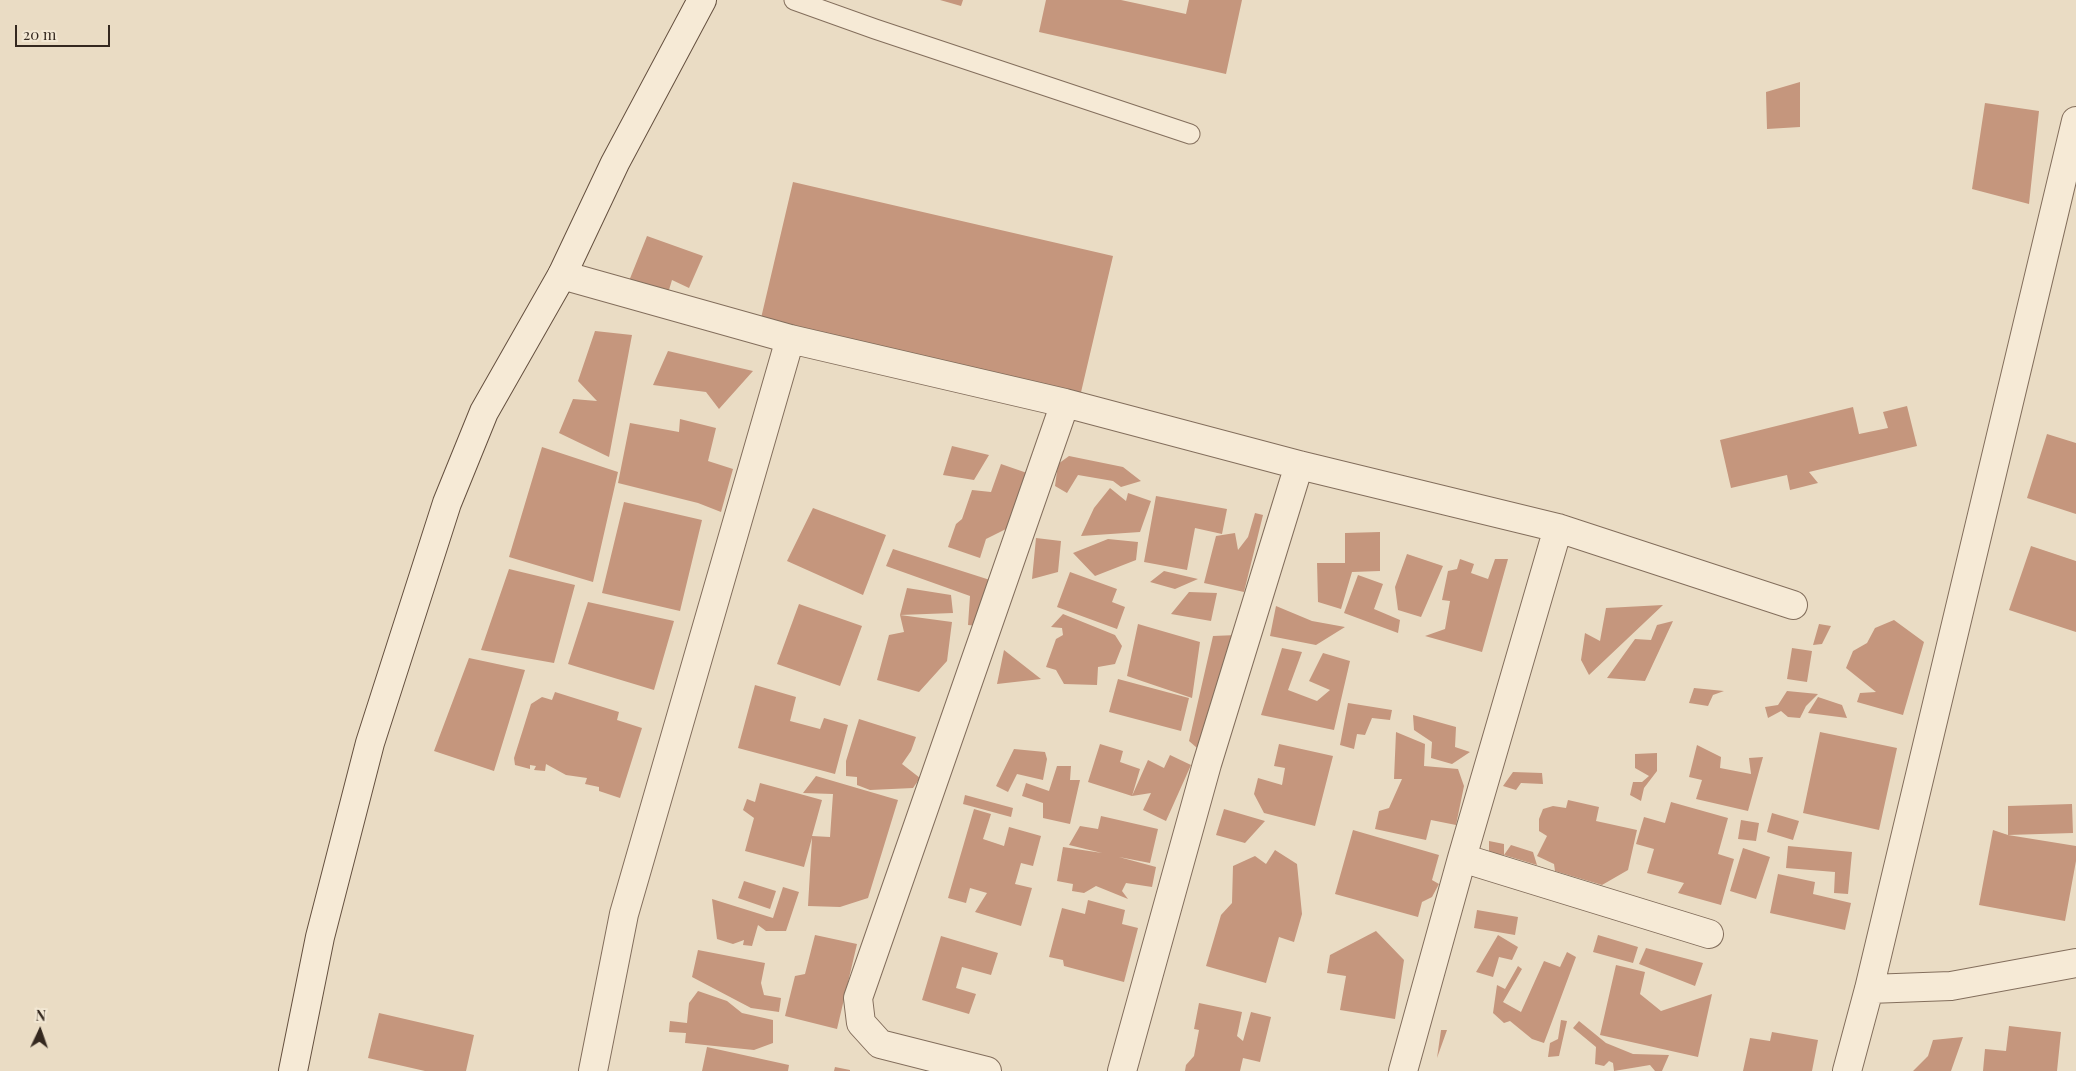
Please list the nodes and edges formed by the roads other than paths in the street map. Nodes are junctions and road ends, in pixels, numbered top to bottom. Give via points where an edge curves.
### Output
1 (702, 0) edge
2 (794, 0) edge
3 (2076, 121) edge
4 (1190, 134) dead end
5 (562, 274) junction
6 (790, 339) junction
7 (1065, 402) junction
8 (1299, 465) junction
9 (1558, 528) junction
10 (1793, 605) dead end
11 (1462, 858) junction
12 (1710, 934) dead end
13 (2076, 963) edge
14 (1869, 990) junction
15 (932, 1065) edge
16 (293, 1071) edge
17 (593, 1071) edge
18 (987, 1071) edge
19 (1122, 1071) edge
20 (1404, 1071) edge
21 (1847, 1071) edge

1 - 5 street via 615,164
2 - 4 lane
3 - 14 street
5 - 6 street
5 - 16 street via 484,412 428,558 370,743 320,937
6 - 7 street
6 - 17 street via 624,914
7 - 8 street
7 - 15 street via 858,998 861,1024 880,1044
8 - 9 street
8 - 19 street via 1208,764
9 - 10 street
9 - 11 street
11 - 12 street
11 - 20 street
13 - 14 street via 1951,986
14 - 21 street
15 - 18 street

